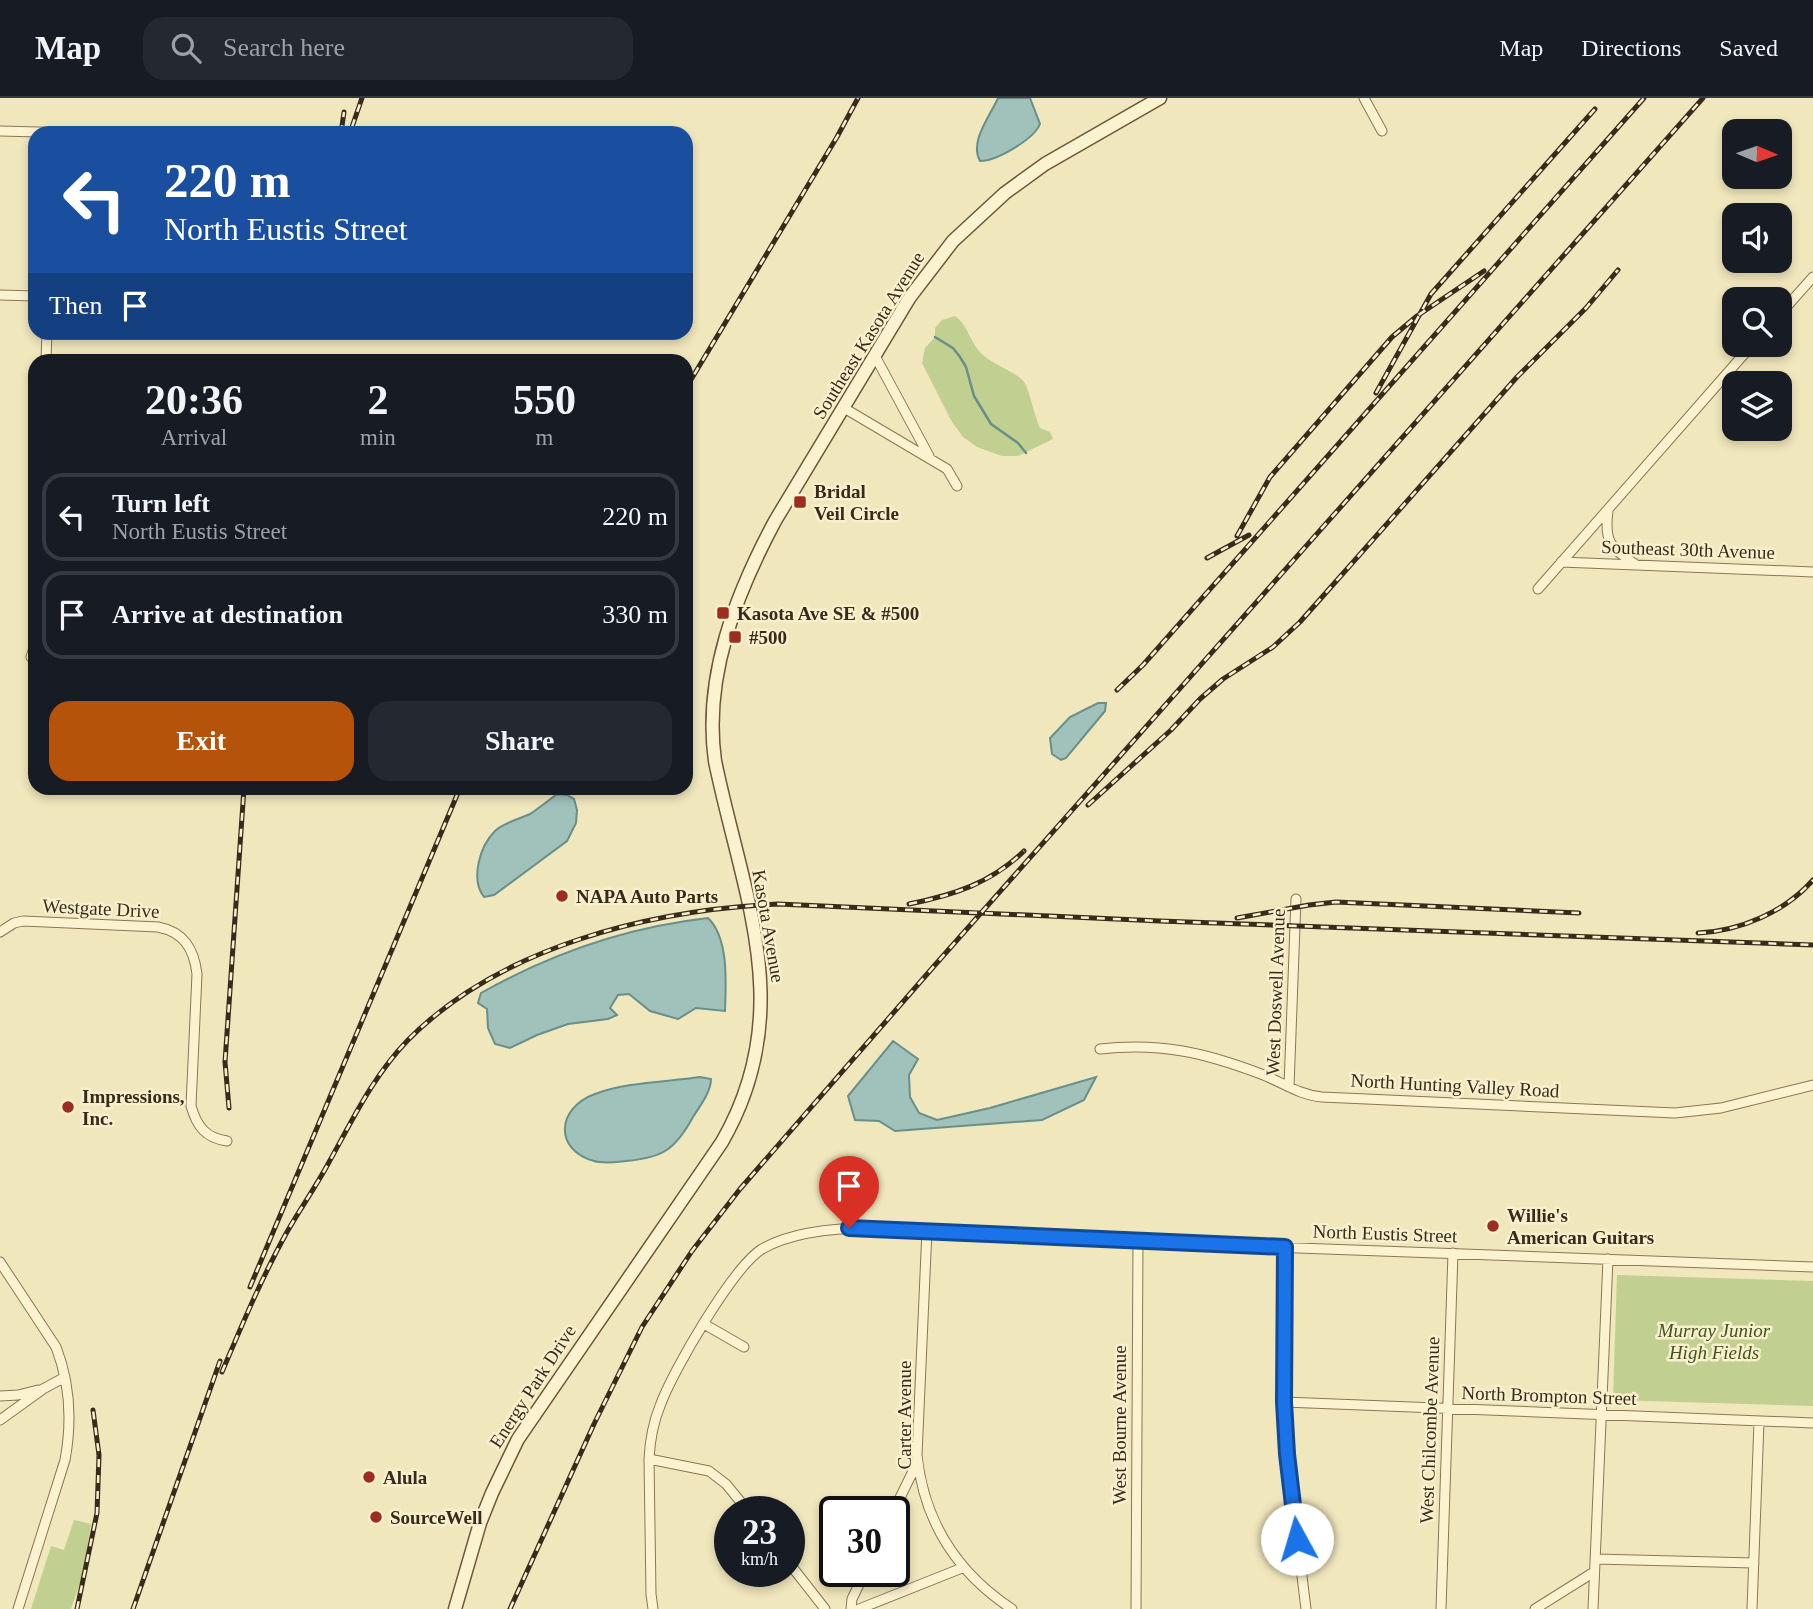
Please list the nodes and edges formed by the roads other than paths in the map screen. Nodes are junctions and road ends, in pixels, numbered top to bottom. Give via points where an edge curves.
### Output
1 (1160, 98) edge
2 (1364, 98) edge
3 (0, 131) edge
4 (1382, 131) dead end
5 (28, 132) edge
6 (1813, 277) edge
7 (0, 295) edge
8 (28, 296) edge
9 (1792, 301) edge
10 (875, 356) junction
11 (1741, 357) edge
12 (844, 408) junction
13 (930, 458) junction
14 (957, 486) dead end
15 (1608, 509) junction
16 (1561, 562) junction
17 (1636, 565) junction
18 (1813, 572) edge
19 (1538, 589) dead end
20 (716, 681) joint
21 (1296, 899) dead end
22 (0, 932) edge
23 (1100, 1049) dead end
24 (1813, 1085) edge
25 (1289, 1087) junction
26 (227, 1141) dead end
27 (681, 1204) joint
28 (927, 1230) junction
29 (1138, 1242) junction
30 (1285, 1247) junction
31 (1453, 1253) junction
32 (1608, 1259) junction
33 (0, 1262) edge
34 (1813, 1267) edge
35 (704, 1324) junction
36 (744, 1347) dead end
37 (65, 1377) junction
38 (43, 1389) junction
39 (0, 1396) edge
40 (1284, 1402) junction
41 (1447, 1408) junction
42 (1600, 1414) junction
43 (0, 1420) edge
44 (1759, 1422) junction
45 (1813, 1423) edge
46 (649, 1459) junction
47 (918, 1462) junction
48 (736, 1496) edge
49 (901, 1496) edge
50 (1595, 1559) junction
51 (1754, 1563) junction
52 (962, 1568) junction
53 (1594, 1572) junction
54 (805, 1583) edge
55 (858, 1587) edge
56 (18, 1609) edge
57 (455, 1609) edge
58 (653, 1609) edge
59 (825, 1609) edge
60 (851, 1609) edge
61 (859, 1609) edge
62 (1012, 1609) edge
63 (1136, 1609) edge
64 (1306, 1609) edge
65 (1440, 1609) edge
66 (1535, 1609) edge
67 (1593, 1609) edge
68 (1752, 1609) edge

1 - 10 street, Southeast Kasota Avenue via 1045,163 969,224 911,297
2 - 4 street
3 - 5 street
6 - 9 street
7 - 8 street
10 - 12 street, Southeast Kasota Avenue
10 - 13 street
11 - 15 street
12 - 13 street
12 - 20 street, Southeast Kasota Avenue via 755,559 730,623
13 - 14 street via 947,469
15 - 16 street
15 - 17 street via 1605,531 1615,551
16 - 17 street, Southeast 30th Avenue
16 - 19 street
17 - 18 street, Southeast 30th Avenue
20 - 27 street, Kasota Avenue via 712,712 715,761 758,953 762,1007 752,1073 736,1118
21 - 25 street, West Doswell Avenue
22 - 26 street, Westgate Drive via 23,921 158,927 171,930 191,946 197,974 191,1106 204,1132
23 - 25 street, North Hunting Valley Road via 1181,1049
24 - 25 street, North Hunting Valley Road via 1721,1108 1675,1112 1322,1097
27 - 57 street, Energy Park Drive via 518,1439 480,1523
28 - 29 street, North Eustis Street
28 - 35 street, North Eustis Street via 828,1231 765,1247 752,1256
28 - 47 street, Carter Avenue
29 - 30 street, North Eustis Street
29 - 63 street, West Bourne Avenue
30 - 31 street, North Eustis Street
30 - 40 street
31 - 32 street, North Eustis Street
31 - 41 street, West Chilcombe Avenue
32 - 34 street, North Eustis Street
32 - 42 street
33 - 37 street via 56,1347
35 - 36 street
35 - 46 street via 659,1407
37 - 38 street
37 - 56 street via 69,1423 65,1460
38 - 39 street
38 - 43 street
40 - 41 street, North Brompton Street
40 - 64 street
41 - 42 street, North Brompton Street
41 - 65 street, West Chilcombe Avenue
42 - 44 street, North Brompton Street
42 - 50 street
44 - 45 street, North Brompton Street
44 - 51 street
46 - 48 street via 709,1471
46 - 58 street
47 - 49 street
47 - 52 street, Carter Avenue via 932,1517
50 - 51 street
50 - 53 street
51 - 68 street
52 - 61 street
52 - 62 street, Carter Avenue
53 - 66 street
53 - 67 street
54 - 59 street
55 - 60 street

